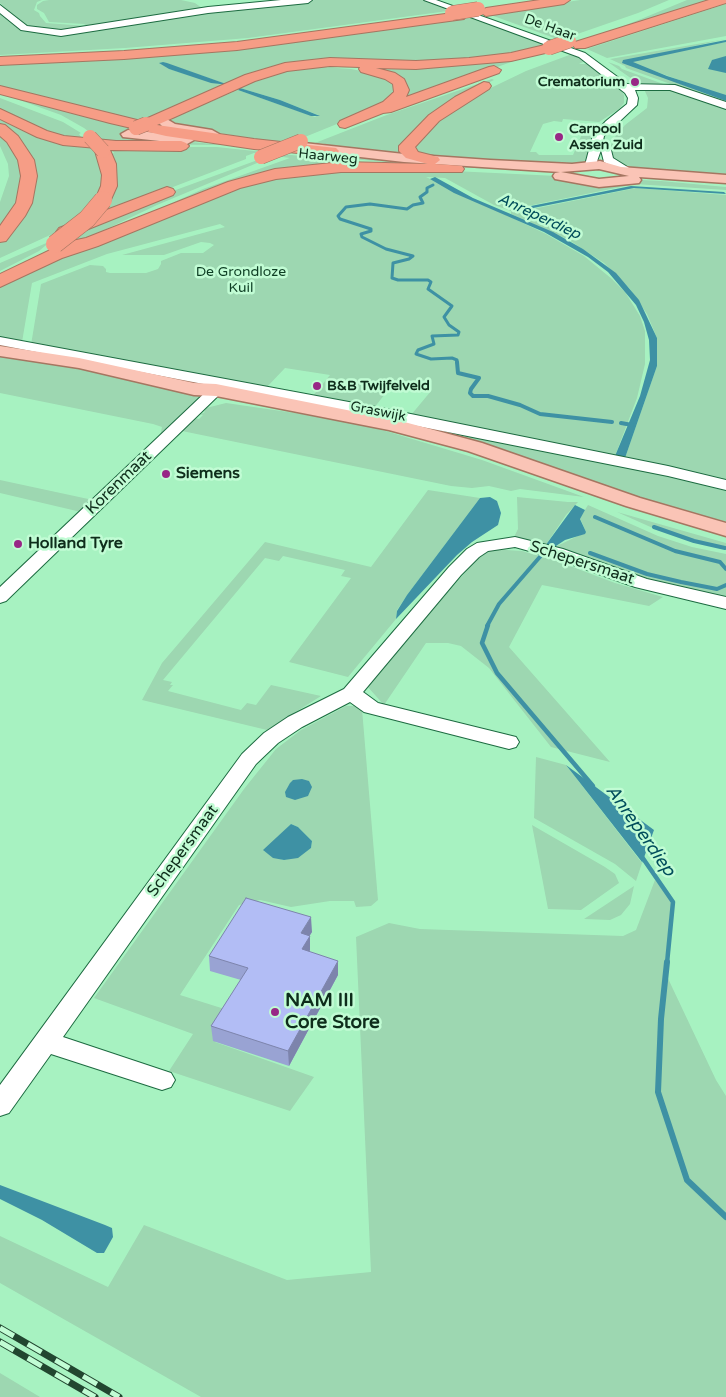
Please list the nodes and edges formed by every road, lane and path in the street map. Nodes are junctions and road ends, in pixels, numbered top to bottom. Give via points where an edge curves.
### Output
1 (308, 0) edge
2 (428, 0) edge
3 (539, 0) edge
4 (564, 0) edge
5 (681, 0) edge
6 (722, 0) edge
7 (448, 7) edge
8 (479, 7) edge
9 (0, 8) edge
10 (574, 43) junction
11 (553, 51) junction
12 (0, 57) edge
13 (0, 61) edge
14 (233, 87) junction
15 (632, 87) junction
16 (0, 90) edge
17 (0, 96) edge
18 (726, 106) edge
19 (0, 113) edge
20 (165, 122) joint
21 (0, 128) edge
22 (137, 129) joint
23 (324, 135) junction
24 (600, 148) junction
25 (331, 151) junction
26 (270, 156) junction
27 (432, 160) junction
28 (244, 164) dead end
29 (456, 169) junction
30 (586, 169) junction
31 (532, 170) junction
32 (623, 172) junction
33 (673, 177) junction
34 (726, 178) edge
35 (726, 184) edge
36 (180, 187) dead end
37 (0, 237) edge
38 (51, 247) junction
39 (0, 273) edge
40 (0, 281) edge
41 (0, 341) edge
42 (0, 347) edge
43 (9, 352) edge
44 (216, 390) junction
45 (372, 422) junction
46 (726, 485) edge
47 (726, 530) edge
48 (726, 540) edge
49 (0, 597) edge
50 (726, 603) edge
51 (351, 693) junction
52 (509, 742) dead end
53 (46, 1042) junction
54 (162, 1080) dead end
55 (0, 1104) edge

1 - 9 street via 208,10 54,33 24,28
2 - 7 street, De Haar
3 - 8 highway
4 - 8 highway
5 - 10 highway
6 - 10 highway
7 - 8 highway
7 - 12 highway via 235,42
7 - 13 highway via 338,34 115,56
7 - 15 street, De Haar via 590,54
10 - 11 highway
11 - 14 highway via 460,63 307,64 268,71
11 - 23 highway
11 - 27 highway via 475,91 429,122 406,151
14 - 20 highway
14 - 22 highway
14 - 23 highway via 282,70 320,66 365,69 399,82 402,90 397,99
15 - 18 street via 671,86
15 - 24 street via 643,95 641,108 615,129
16 - 25 highway via 158,130
17 - 38 highway, bridge via 35,108 80,130 103,151 108,164 109,186 103,200 87,220
19 - 26 highway via 42,134 80,142 121,146 217,146
20 - 25 main road, Haarweg via 171,127
21 - 37 highway via 20,150 29,176 24,203
22 - 26 main road, Haarweg
23 - 26 highway
24 - 30 street
24 - 30 street via 591,152
24 - 32 street via 608,160
25 - 27 main road, Haarweg
26 - 28 highway
26 - 29 main road, Haarweg
26 - 38 highway via 162,205
27 - 31 main road, Haarweg
29 - 31 main road, Haarweg
29 - 38 highway via 341,167 275,174 234,184 92,242
30 - 31 main road, Haarweg
30 - 32 main road
30 - 32 main road via 599,183
32 - 33 main road
33 - 34 main road
33 - 35 main road
36 - 38 highway via 103,216
38 - 39 highway
38 - 40 highway
41 - 46 street, Graswijk via 381,412 668,470
42 - 43 main road, Graswijk
43 - 44 main road, Graswijk
44 - 45 main road, Graswijk
44 - 49 street, Korenmaat
45 - 47 main road, Graswijk via 475,447 633,502
45 - 48 main road, Graswijk via 501,460 675,525
50 - 51 street, Schepersmaat via 641,583 531,546 499,543 473,553 455,570
51 - 52 street via 371,708
51 - 53 street, Schepersmaat via 295,722 271,738 249,759
53 - 54 street
53 - 55 street, Schepersmaat

